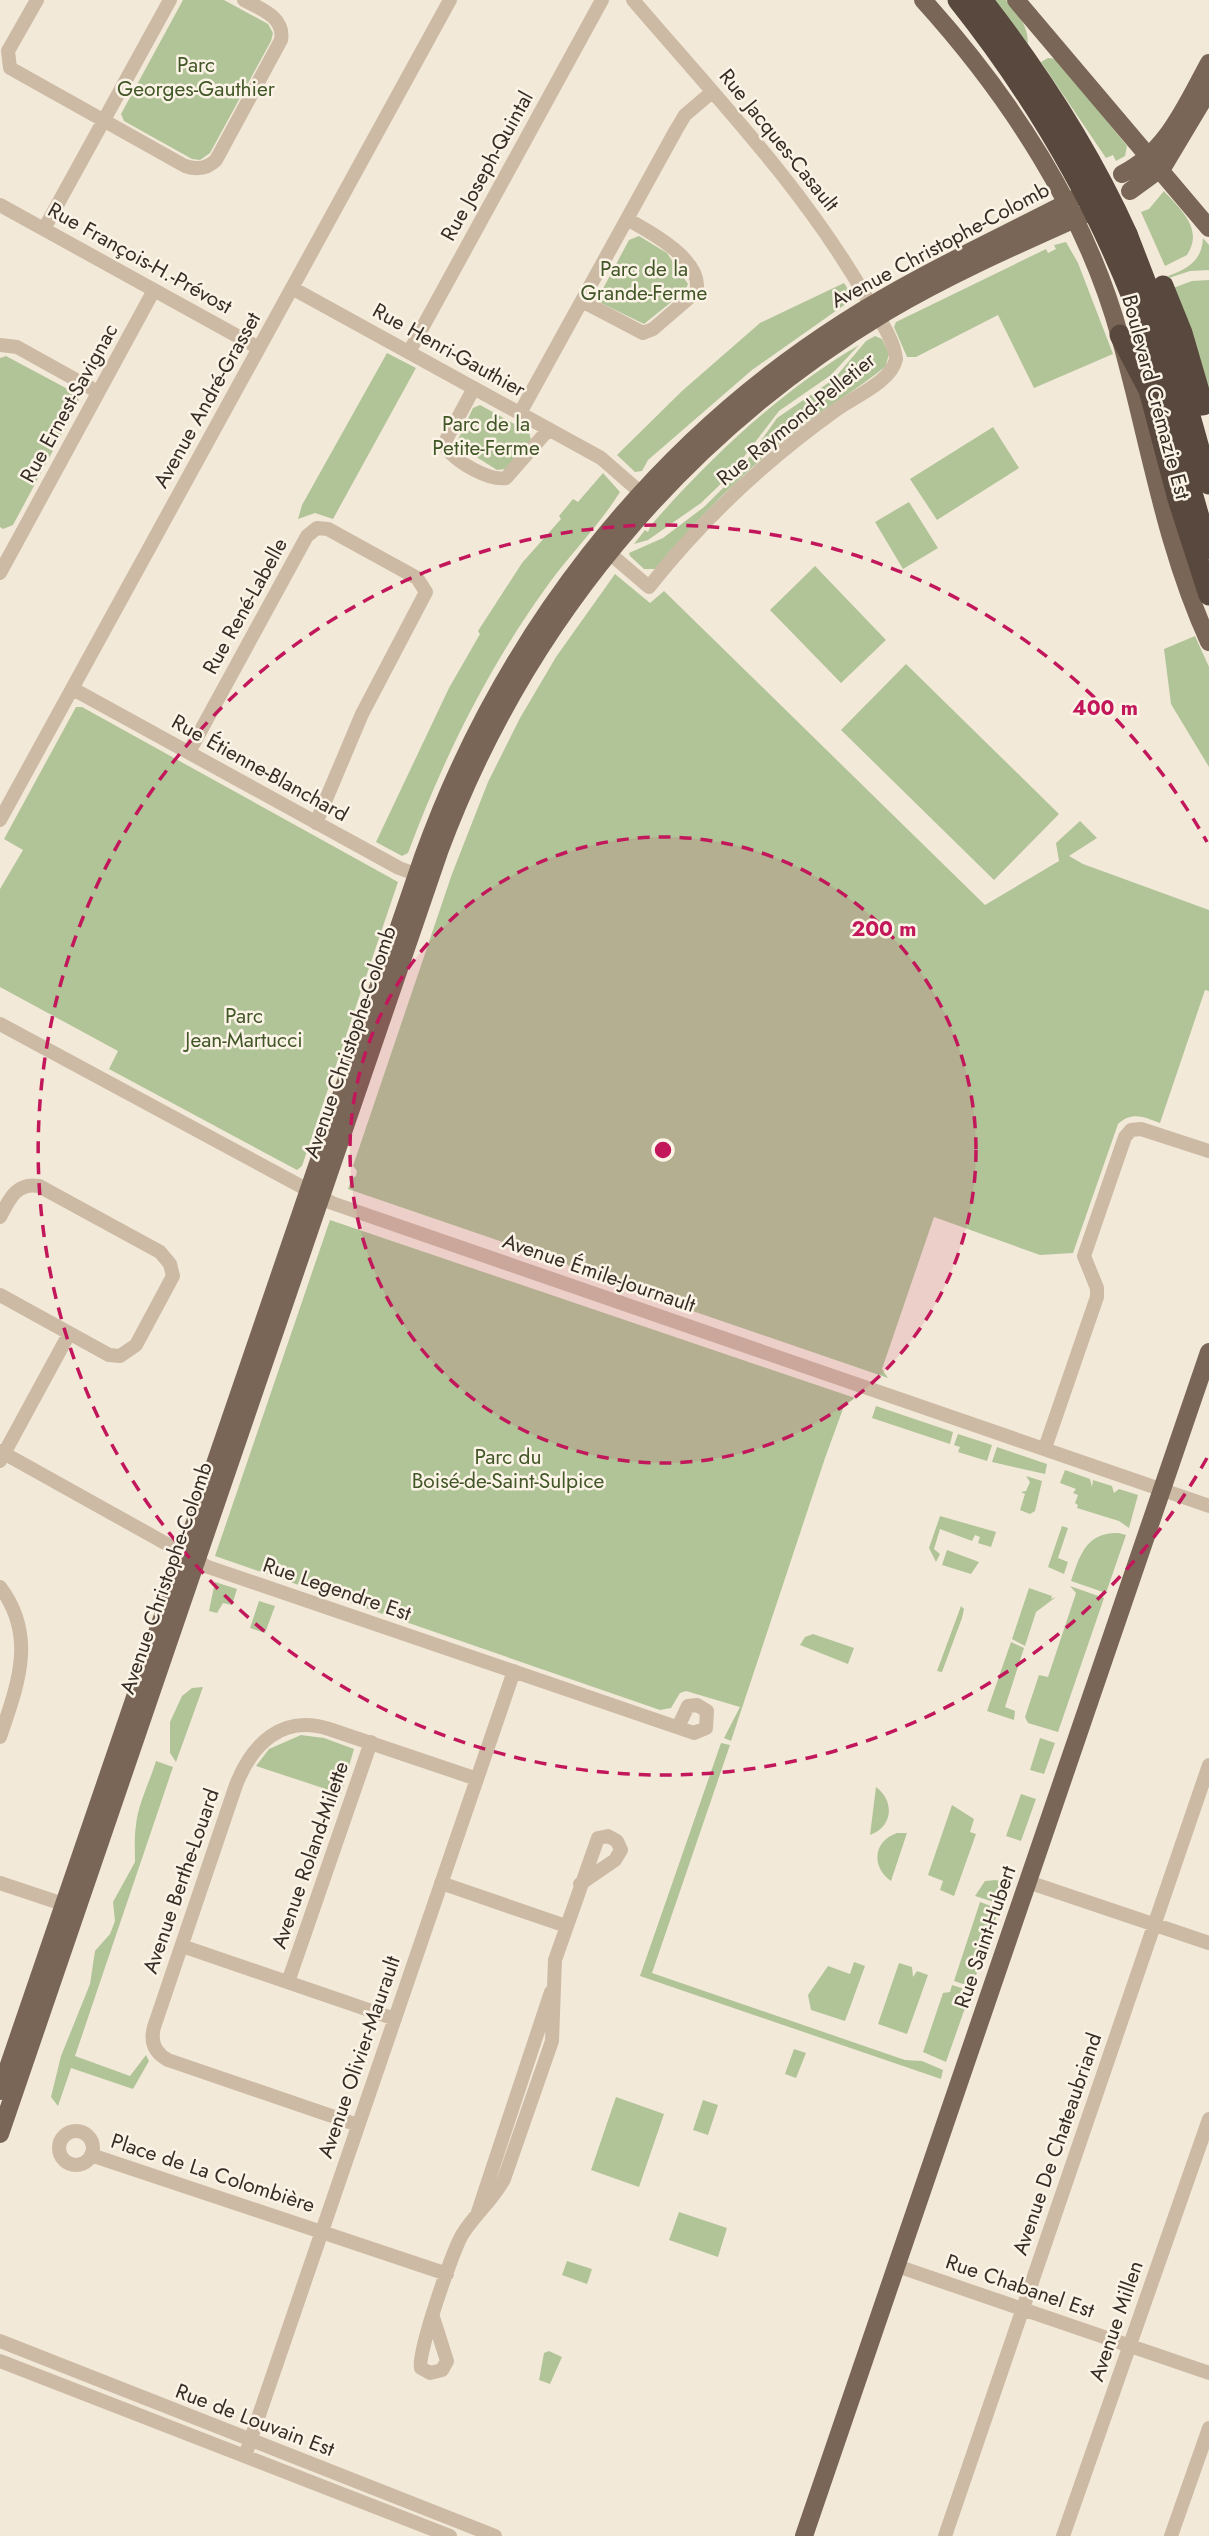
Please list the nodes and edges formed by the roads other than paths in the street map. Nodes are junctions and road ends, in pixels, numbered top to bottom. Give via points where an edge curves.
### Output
1 (37, 0) edge
2 (170, 0) edge
3 (244, 0) edge
4 (450, 0) edge
5 (602, 0) edge
6 (633, 0) edge
7 (923, 0) edge
8 (958, 0) edge
9 (982, 0) edge
10 (1016, 0) edge
11 (1050, 39) junction
12 (1034, 53) dead end
13 (1209, 63) edge
14 (1209, 90) edge
15 (712, 92) junction
16 (104, 121) junction
17 (1154, 164) junction
18 (1126, 182) dead end
19 (0, 205) edge
20 (1076, 208) junction
21 (627, 219) junction
22 (1209, 228) edge
23 (44, 229) junction
24 (1127, 234) junction
25 (292, 288) junction
26 (154, 290) junction
27 (582, 301) junction
28 (874, 311) junction
29 (1120, 335) junction
30 (0, 345) edge
31 (259, 348) junction
32 (409, 352) junction
33 (474, 388) junction
34 (98, 392) junction
35 (520, 414) junction
36 (1209, 427) edge
37 (549, 429) junction
38 (1209, 484) edge
39 (646, 497) junction
40 (0, 540) edge
41 (603, 547) junction
42 (13, 548) junction
43 (1209, 549) edge
44 (0, 573) edge
45 (1209, 595) edge
46 (1209, 642) edge
47 (73, 689) junction
48 (189, 752) junction
49 (6, 797) edge
50 (0, 820) edge
51 (316, 823) junction
52 (423, 878) junction
53 (0, 1024) edge
54 (1209, 1151) edge
55 (314, 1194) junction
56 (0, 1217) edge
57 (0, 1295) edge
58 (69, 1334) junction
59 (1209, 1352) edge
60 (1045, 1448) junction
61 (1, 1455) edge
62 (1162, 1490) junction
63 (1209, 1506) edge
64 (190, 1557) junction
65 (0, 1587) edge
66 (514, 1671) junction
67 (678, 1727) dead end
68 (0, 1737) edge
69 (371, 1742) junction
70 (1209, 1765) edge
71 (477, 1779) junction
72 (0, 1882) edge
73 (1028, 1882) junction
74 (442, 1883) junction
75 (580, 1884) dead end
76 (71, 1906) junction
77 (1155, 1924) junction
78 (566, 1926) junction
79 (1209, 1943) edge
80 (182, 1946) junction
81 (288, 1982) junction
82 (395, 2018) junction
83 (0, 2091) edge
84 (1209, 2119) edge
85 (358, 2125) junction
86 (0, 2134) edge
87 (91, 2154) dead end
88 (322, 2231) junction
89 (897, 2266) junction
90 (447, 2274) junction
91 (1022, 2309) junction
92 (433, 2317) dead end
93 (0, 2341) edge
94 (1130, 2345) junction
95 (0, 2361) edge
96 (1209, 2372) edge
97 (1209, 2428) edge
98 (250, 2440) junction
99 (245, 2456) junction
100 (450, 2536) edge
101 (495, 2536) edge
102 (804, 2536) edge
103 (945, 2536) edge
104 (1063, 2536) edge
105 (1171, 2536) edge

1 - 16 street via 8,51 8,63 18,74
2 - 16 street
3 - 16 street via 277,20 282,37 213,162 203,168 189,167
4 - 25 street, Avenue André-Grasset
5 - 32 street, Rue Joseph-Quintal
6 - 15 street, Rue Jacques-Casault
7 - 20 main road, Boulevard Crémazie Est via 997,79 1019,125
8 - 43 highway, bridge via 1049,126 1107,235 1153,353
9 - 24 highway, bridge via 1076,134
10 - 11 main road
11 - 12 main road
11 - 17 main road
13 - 17 main road
14 - 17 main road
15 - 21 street via 682,120
15 - 28 street, Rue Jacques-Casault via 808,205
16 - 23 street
17 - 18 main road
17 - 22 main road
19 - 23 street, Rue François-H.-Prévost
20 - 28 main road, Avenue Christophe-Colomb
20 - 29 main road, Boulevard Crémazie Est
21 - 27 street
21 - 27 street via 674,247 696,279 696,292 646,332 635,331
23 - 26 street, Rue François-H.-Prévost
24 - 36 highway via 1165,290
24 - 38 highway via 1171,348
25 - 31 street, Avenue André-Grasset
25 - 32 street, Rue Henri-Gauthier
26 - 31 street, Rue François-H.-Prévost
26 - 34 street, Rue Ernest-Savignac
27 - 35 street
28 - 39 main road, Avenue Christophe-Colomb via 800,352 751,389 688,445
28 - 41 street, Rue Raymond-Pelletier via 896,353 892,371 821,421 746,483 649,587
29 - 45 highway via 1149,390
29 - 46 main road, Boulevard Crémazie Est via 1165,521
30 - 34 street via 16,347
31 - 47 street, Avenue André-Grasset
32 - 33 street, Rue Henri-Gauthier
33 - 35 street, Rue Henri-Gauthier
33 - 37 street via 446,438 447,449 457,458 494,478 506,478
34 - 42 street, Rue Ernest-Savignac
35 - 37 street, Rue Henri-Gauthier
37 - 39 street, Rue Henri-Gauthier via 608,462
39 - 41 main road, Avenue Christophe-Colomb
40 - 42 street
41 - 52 main road, Avenue Christophe-Colomb via 508,700
42 - 44 street, Rue Ernest-Savignac
47 - 48 street, Rue Étienne-Blanchard
47 - 49 street, Avenue André-Grasset
48 - 51 street, Rue Étienne-Blanchard
48 - 51 street, Rue René-Labelle via 310,532 328,529 417,578 426,592 362,714
49 - 50 street, Avenue André-Grasset
51 - 52 street, Rue Étienne-Blanchard
52 - 55 main road, Avenue Christophe-Colomb
53 - 55 street, Avenue Émile-Journault
54 - 60 street via 1141,1129 1131,1130 1124,1138 1084,1254 1097,1297
55 - 60 street, Avenue Émile-Journault
55 - 64 main road, Avenue Christophe-Colomb
56 - 58 street via 18,1189 39,1186 160,1252 168,1261 171,1283 132,1351 109,1355
57 - 58 street
58 - 61 street
59 - 62 main road, Rue Saint-Hubert
60 - 62 street, Avenue Émile-Journault
61 - 64 street, Rue Legendre Est
62 - 63 street, Avenue Émile-Journault
62 - 73 main road, Rue Saint-Hubert
64 - 66 street, Rue Legendre Est
64 - 76 main road, Avenue Christophe-Colomb
65 - 68 street via 16,1615 23,1654 20,1678
66 - 67 street, Rue Legendre Est
66 - 71 street, Avenue Olivier-Maurault
69 - 71 street, Avenue Berthe-Louard
69 - 80 street, Avenue Berthe-Louard via 307,1725 278,1731 259,1744 236,1785
69 - 81 street, Avenue Roland-Milette
70 - 77 street, Avenue De Chateaubriand
71 - 74 street, Avenue Olivier-Maurault
72 - 76 street
73 - 77 street
73 - 89 main road, Rue Saint-Hubert
74 - 78 street
74 - 82 street, Avenue Olivier-Maurault
75 - 78 street
76 - 83 main road, Avenue Christophe-Colomb
76 - 86 main road, Avenue Christophe-Colomb
77 - 79 street
77 - 91 street, Avenue De Chateaubriand
78 - 90 street via 552,1987 477,2213 458,2243
80 - 81 street
80 - 85 street, Avenue Berthe-Louard via 152,2032 159,2054
81 - 82 street
82 - 85 street, Avenue Olivier-Maurault
84 - 94 street, Avenue Millen
85 - 88 street, Avenue Olivier-Maurault
87 - 88 street, Place de La Colombière
88 - 90 street, Place de La Colombière
88 - 98 street, Avenue Olivier-Maurault
89 - 91 street, Rue Chabanel Est
89 - 102 main road, Rue Saint-Hubert
90 - 92 street
91 - 94 street, Rue Chabanel Est
91 - 103 street, Avenue De Chateaubriand
93 - 98 street, Rue de Louvain Est
94 - 96 street, Rue Chabanel Est
94 - 104 street, Avenue Millen
95 - 99 street, Rue de Louvain Est
97 - 105 street
98 - 99 street, Avenue Olivier-Maurault
98 - 101 street, Rue de Louvain Est
99 - 100 street, Rue de Louvain Est

